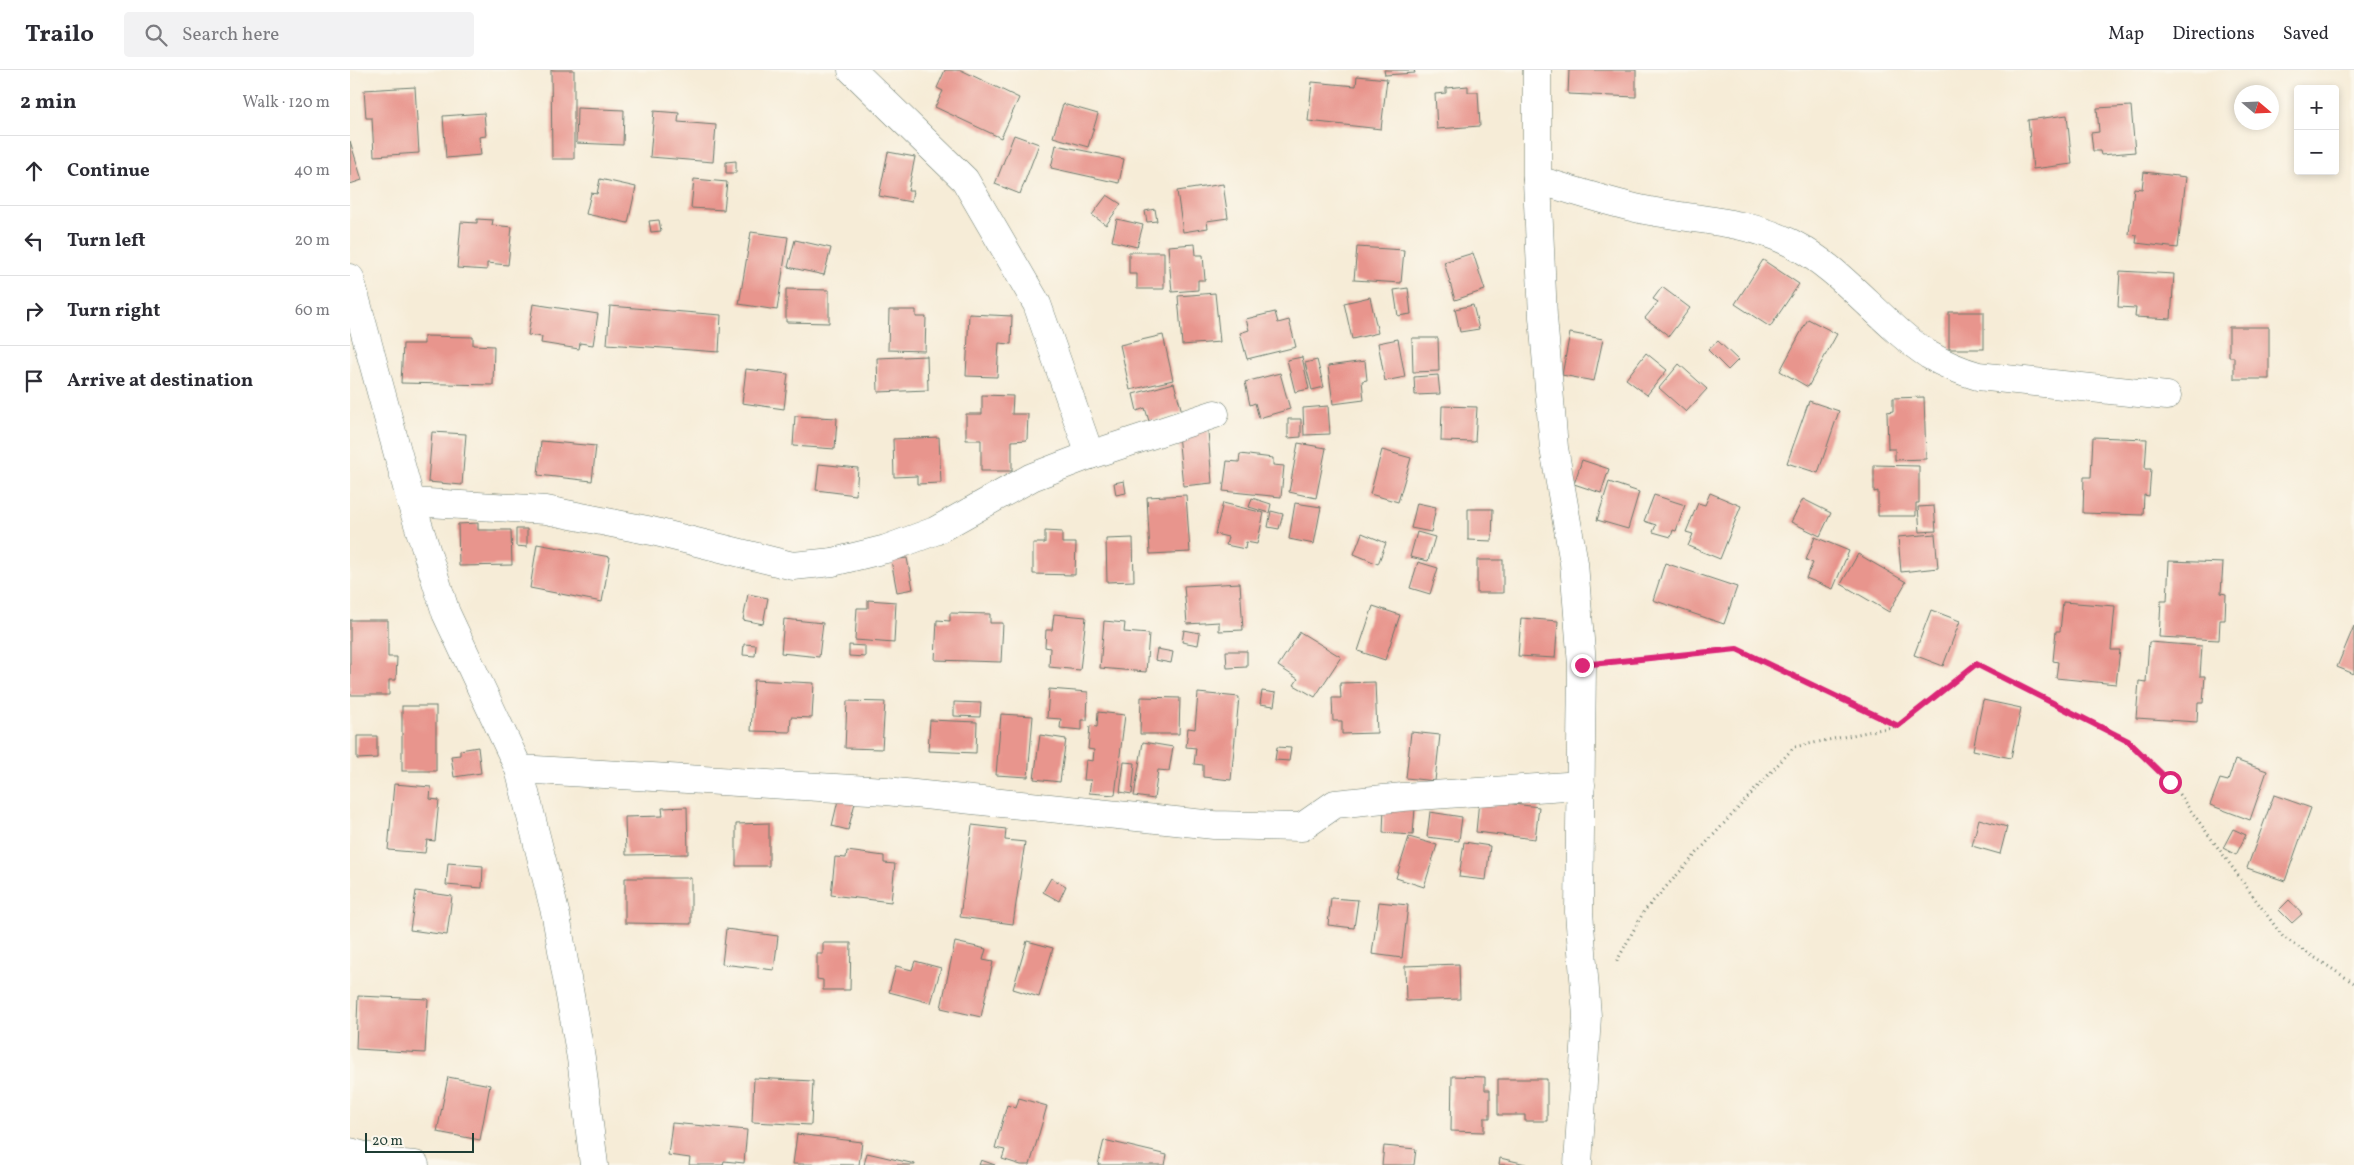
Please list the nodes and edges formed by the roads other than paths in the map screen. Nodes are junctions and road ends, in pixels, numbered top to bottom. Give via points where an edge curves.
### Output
1 (852, 70) edge
2 (1537, 70) edge
3 (1537, 180) junction
4 (350, 278) edge
5 (2167, 396) dead end
6 (1215, 414) dead end
7 (1090, 455) junction
8 (411, 502) junction
9 (519, 769) junction
10 (1581, 785) junction
11 (350, 1152) edge
12 (399, 1164) edge
13 (594, 1165) edge
14 (1578, 1165) edge

1 - 7 street via 965,180 1037,304
2 - 3 street
3 - 5 street via 1650,211 1748,227 1790,242 1826,264 1895,328 1930,355 1971,374
3 - 10 street via 1542,317 1554,448 1574,563 1582,665
4 - 8 street
6 - 7 street
7 - 8 street via 1032,477 935,531 886,549 842,560 793,566 546,510
8 - 9 street via 446,613
9 - 10 street via 886,791 1214,825 1302,827 1335,804
9 - 13 street via 556,916 581,1058
10 - 14 street via 1580,912 1587,1016
11 - 12 street

